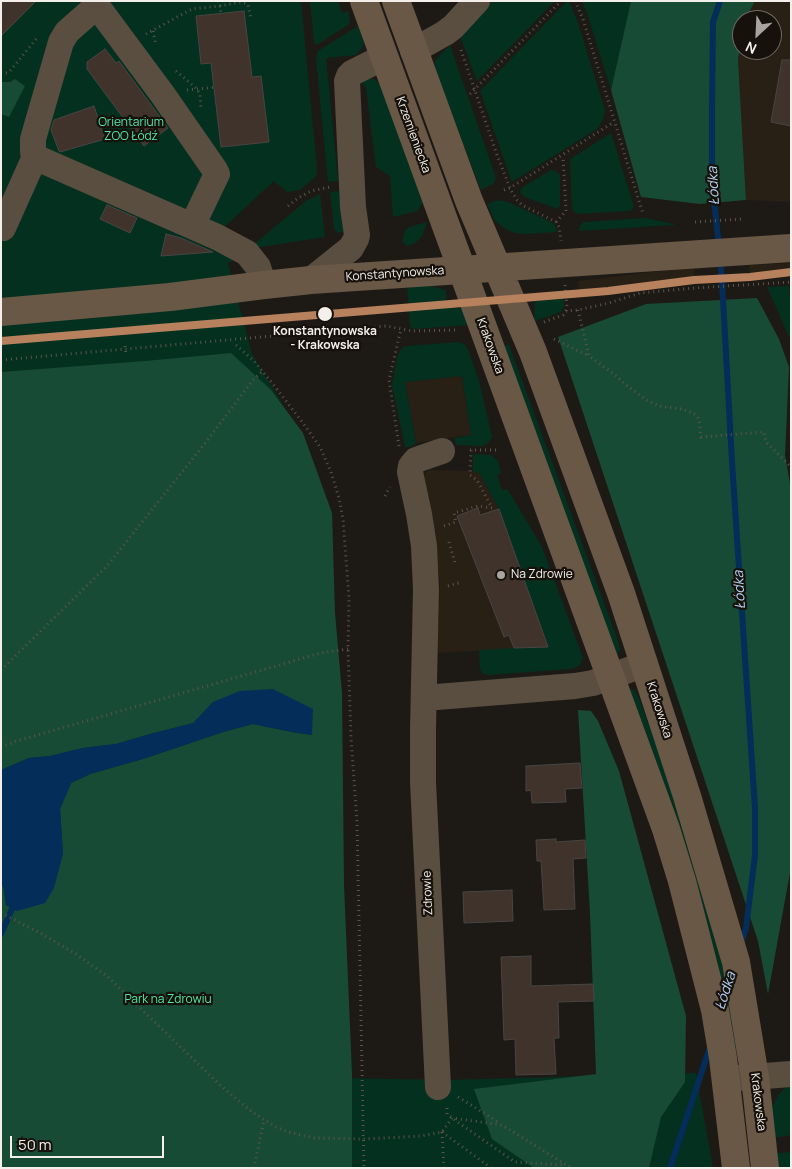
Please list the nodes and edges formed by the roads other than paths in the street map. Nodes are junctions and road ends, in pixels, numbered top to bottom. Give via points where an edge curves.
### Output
1 (364, 1) edge
2 (396, 1) edge
3 (477, 1) edge
4 (413, 51) junction
5 (384, 57) junction
6 (37, 158) junction
7 (192, 226) junction
8 (3, 228) dead end
9 (791, 248) edge
10 (497, 267) junction
11 (462, 270) junction
12 (311, 280) junction
13 (264, 285) junction
14 (1, 312) edge
15 (442, 451) road end
16 (644, 664) junction
17 (611, 676) junction
18 (424, 698) junction
19 (724, 1069) junction
20 (791, 1074) edge
21 (755, 1077) junction
22 (446, 1096) road end
23 (736, 1168) edge
24 (765, 1168) edge

1 - 5 main road, Krzemieniecka
2 - 4 main road
3 - 4 street via 449,30
4 - 10 main road
5 - 11 main road, Krzemieniecka
5 - 12 street via 352,73 347,81 357,235 351,248
6 - 7 street
6 - 7 street via 33,139 61,42 67,32 98,8 215,170 215,178
6 - 8 street
7 - 13 street via 247,253 258,267
9 - 10 main road, Konstantynowska
10 - 11 main road, Konstantynowska
10 - 16 main road, Krakowska via 536,361
11 - 12 main road, Konstantynowska
11 - 17 main road, Krakowska
12 - 13 main road, Konstantynowska
13 - 14 main road, Konstantynowska
15 - 18 street, Zdrowie via 416,460 410,472 424,546
16 - 17 street
16 - 21 main road, Krakowska via 736,962
17 - 18 street via 564,688
17 - 19 main road, Krakowska via 682,881 711,993
18 - 22 street, Zdrowie via 423,782
19 - 21 street
19 - 23 main road, Krakowska
20 - 21 street
21 - 24 main road, Krakowska

